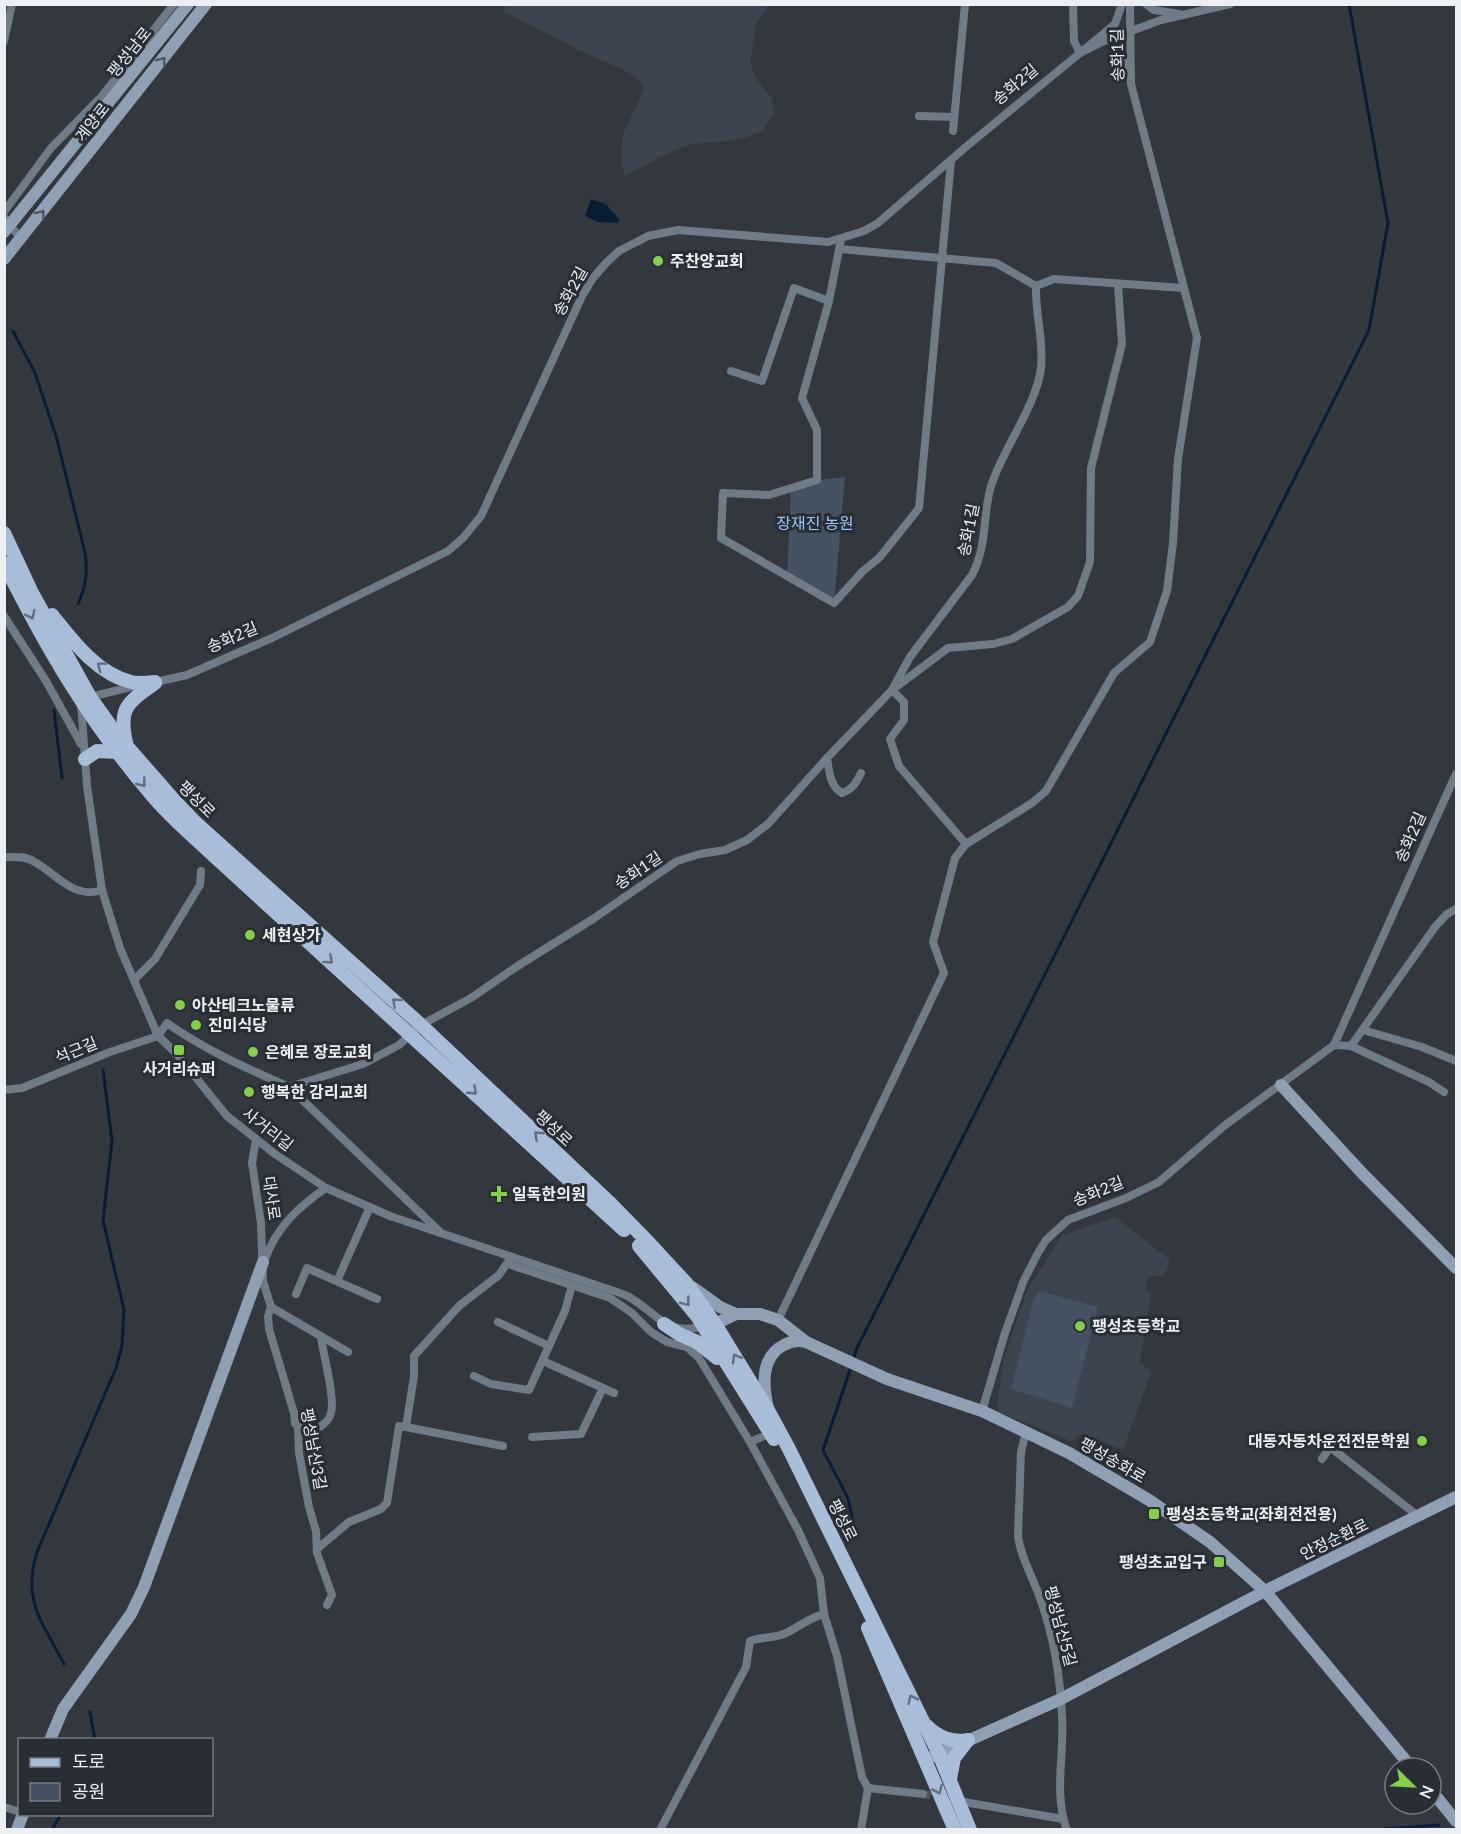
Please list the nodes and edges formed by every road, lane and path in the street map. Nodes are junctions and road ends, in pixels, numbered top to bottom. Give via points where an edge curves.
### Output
1 (12, 4) edge
2 (174, 4) edge
3 (188, 4) edge
4 (206, 4) edge
5 (964, 4) edge
6 (1073, 4) edge
7 (1122, 4) edge
8 (1130, 4) edge
9 (1146, 4) edge
10 (1230, 4) edge
11 (1185, 15) junction
12 (1131, 31) junction
13 (1110, 39) junction
14 (4, 42) edge
15 (1080, 53) junction
16 (1131, 73) junction
17 (919, 116) dead end
18 (954, 117) junction
19 (953, 132) dead end
20 (951, 161) junction
21 (4, 212) edge
22 (6, 225) edge
23 (22, 239) junction
24 (841, 239) junction
25 (840, 249) junction
26 (943, 257) junction
27 (4, 260) edge
28 (1118, 285) junction
29 (1036, 286) junction
30 (1184, 288) junction
31 (830, 301) junction
32 (731, 371) dead end
33 (4, 533) edge
34 (4, 563) edge
35 (24, 576) junction
36 (4, 616) edge
37 (155, 682) junction
38 (892, 690) junction
39 (86, 700) junction
40 (122, 750) junction
41 (84, 753) junction
42 (827, 758) junction
43 (861, 773) dead end
44 (1456, 774) edge
45 (966, 844) junction
46 (4, 857) edge
47 (201, 871) dead end
48 (102, 890) junction
49 (1456, 909) edge
50 (134, 980) junction
51 (416, 1030) junction
52 (1363, 1030) junction
53 (158, 1036) junction
54 (1334, 1045) junction
55 (1351, 1046) junction
56 (1456, 1061) edge
57 (1281, 1085) junction
58 (289, 1087) junction
59 (4, 1090) edge
60 (1444, 1092) dead end
61 (256, 1139) junction
62 (326, 1188) junction
63 (370, 1207) junction
64 (441, 1233) junction
65 (510, 1260) junction
66 (263, 1262) junction
67 (1456, 1268) edge
68 (337, 1281) junction
69 (687, 1284) junction
70 (572, 1285) junction
71 (296, 1294) dead end
72 (377, 1299) dead end
73 (271, 1307) junction
74 (736, 1314) junction
75 (778, 1320) junction
76 (498, 1322) dead end
77 (664, 1324) junction
78 (710, 1325) junction
79 (321, 1337) junction
80 (807, 1342) junction
81 (549, 1346) junction
82 (348, 1352) dead end
83 (543, 1361) junction
84 (730, 1370) junction
85 (474, 1376) dead end
86 (603, 1388) junction
87 (614, 1393) dead end
88 (982, 1411) junction
89 (769, 1412) junction
90 (298, 1427) junction
91 (406, 1427) junction
92 (1026, 1432) junction
93 (771, 1433) junction
94 (532, 1437) dead end
95 (750, 1442) junction
96 (503, 1446) dead end
97 (1322, 1459) dead end
98 (1456, 1497) edge
99 (1418, 1516) junction
100 (317, 1549) junction
101 (1265, 1592) junction
102 (327, 1605) dead end
103 (824, 1614) junction
104 (1061, 1699) junction
105 (923, 1721) junction
106 (51, 1738) edge
107 (968, 1740) junction
108 (939, 1754) junction
109 (1402, 1756) edge
110 (925, 1760) junction
111 (950, 1781) junction
112 (868, 1788) junction
113 (923, 1794) tunnel mouth
114 (964, 1802) tunnel mouth
115 (1443, 1805) edge
116 (1063, 1819) junction
117 (1456, 1821) edge
118 (660, 1830) edge
119 (861, 1830) edge
120 (955, 1830) edge
121 (970, 1830) edge
122 (1067, 1830) edge

1 - 14 street
2 - 21 street via 102,96 51,148
3 - 22 street, 팽성남로
23 -> 4 street, 계양로
5 - 18 street
6 - 15 street via 1074,42
7 - 15 street via 1115,24
8 - 12 street, 송화1길
9 - 11 street via 1154,10
10 - 11 street, 송화2길
11 - 12 street, 송화2길
12 - 13 street, 송화2길
12 - 16 street, 송화1길
13 - 15 street, 송화2길
13 - 16 street
15 - 20 street, 송화2길
16 - 30 street, 송화1길
17 - 18 street
18 - 19 street
20 - 24 street, 송화2길 via 878,223
20 - 26 street
22 - 23 street
23 - 27 street, 계양로
24 - 25 street
24 - 37 street, 송화2길 via 828,242 678,230 648,236 619,251 582,296 482,516 463,538 448,551 272,638 188,675
25 - 26 street
25 - 31 street
26 - 29 street via 996,263
26 - 31 street via 919,508 880,557 834,603 721,538 723,493 769,495 817,480 817,430 802,398
28 - 29 street via 1054,279
28 - 30 street
28 - 38 street via 1122,344 1091,468 1090,562 1078,596 1068,607 1012,639 948,648
29 - 38 street, 송화1길 via 1041,369 992,485 979,561 910,657
30 - 45 street, 송화1길 via 1197,338 1178,459 1167,591 1150,642 1114,673 1046,791
31 - 32 street via 795,288 762,381
33 - 35 main road, 팽성로
34 -> 39 main road, 팽성로 via 50,651
37 -> 35 main road via 127,681 95,661 79,648
35 - 39 main road, 팽성로
36 - 41 street via 46,681
37 - 39 street, 송화2길
37 - 40 main road via 124,712
38 - 42 street, 송화1길
38 - 45 street via 904,702 904,720 890,739 899,766
39 - 40 main road, 팽성로
39 - 41 street, 사거리길
40 - 41 main road
40 - 51 main road, 팽성로
41 - 48 street, 사거리길
42 - 43 street via 836,789 842,793 856,784
42 - 51 street, 송화1길 via 768,824 747,840 725,850 677,861 471,998
44 - 54 street, 송화2길
45 - 75 street via 955,858 933,942 944,973
46 - 48 street via 31,859 82,892
47 - 50 street via 200,885 154,959
48 - 50 street, 사거리길
49 - 52 street via 1435,927
50 - 53 street, 사거리길
51 - 58 street, 송화1길 via 399,1045 363,1064
69 -> 51 main road, 팽성로 via 609,1202
51 -> 78 main road, 팽성로 via 631,1236
52 - 55 street
52 - 56 street
53 - 58 street, 석근길 via 167,1023 228,1060
53 - 59 street, 석근길 via 22,1088
53 - 61 street, 사거리길 via 227,1116
54 - 55 street
54 - 57 street, 송화2길
55 - 60 street
57 - 67 street
57 - 88 street, 송화2길 via 1224,1126 1159,1182 1068,1220 1046,1240 1024,1280
58 - 64 street
61 - 62 street, 사거리길
61 - 66 street, 대사로 via 252,1163
62 - 63 street, 사거리길
62 - 66 street via 293,1213 272,1241
63 - 64 street, 사거리길
63 - 68 street
64 - 65 street, 사거리길
65 - 70 street
65 - 77 street, 사거리길 via 629,1297
65 - 91 street via 499,1275 459,1306 414,1356
66 - 73 street, 팽성남산3길 via 263,1281
66 - 106 street via 144,1587 131,1614 63,1709
68 - 71 street via 307,1268
68 - 72 street
69 - 74 street via 720,1308
69 - 78 main road, 팽성로
70 - 81 street
70 - 95 street via 610,1298 658,1337 692,1350
73 - 79 street
73 - 90 street, 팽성남산3길 via 268,1329
74 - 75 street, 팽성송화로 via 760,1314
74 - 78 street
75 - 80 street, 팽성송화로
76 - 81 street
77 - 78 street via 679,1328
77 - 84 main road via 705,1347
78 - 84 main road, 팽성로
89 -> 78 main road, 팽성로
79 - 82 street
79 - 90 street via 331,1413 317,1429
80 - 88 street, 팽성송화로 via 887,1379
80 - 89 street via 786,1344 771,1355 764,1377
81 - 83 street
83 - 85 street via 529,1390 491,1384
83 - 86 street
84 - 93 main road, 팽성로
86 - 87 street
86 - 94 street via 581,1434
88 - 92 street, 팽성송화로
105 -> 89 main road, 팽성로
90 - 100 street, 팽성남산3길 via 299,1453
91 - 96 street
91 - 100 street via 399,1426 387,1503 349,1522
92 - 101 street, 팽성송화로 via 1149,1500 1210,1542
92 - 104 street, 팽성남산5길 via 1021,1452 1020,1546 1055,1647
93 - 95 street
93 - 110 main road, 팽성로 via 856,1599
95 - 103 street via 820,1578
97 - 99 street via 1330,1447
98 - 99 street, 안정순환로
99 - 101 street, 안정순환로
100 - 102 street, 팽성남산3길 via 332,1595
101 - 104 street, 안정순환로
101 - 109 street, 팽성송화로
103 - 112 street via 837,1656 862,1777
103 - 118 street via 784,1634 750,1641 746,1667
104 - 107 street, 안정순환로
104 - 116 street, 팽성남산5길
105 - 107 main road via 942,1736
105 - 108 main road, 팽성로
107 - 108 street, 안정순환로
107 - 111 main road via 954,1758
108 - 110 street, 안정순환로
108 - 111 main road, 팽성로
110 -> 120 main road, 팽성로
111 - 121 main road, 팽성로
112 - 113 street
112 - 119 street
114 - 116 street
115 - 117 street
116 - 122 street, 팽성남산5길

